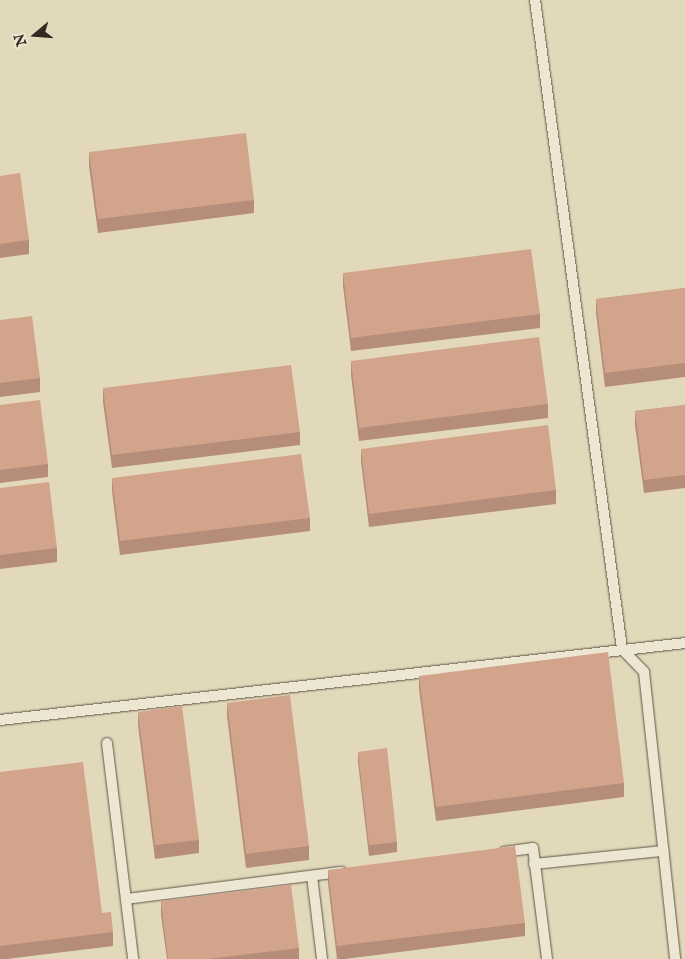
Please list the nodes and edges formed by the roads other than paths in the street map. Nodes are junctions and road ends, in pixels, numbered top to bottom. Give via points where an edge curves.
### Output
1 (535, 0) edge
2 (685, 642) edge
3 (622, 650) junction
4 (0, 720) edge
5 (108, 743) dead end
6 (663, 851) junction
7 (494, 853) edge
8 (534, 864) junction
9 (351, 871) edge
10 (312, 876) junction
11 (126, 899) junction
12 (685, 958) edge
13 (133, 959) edge
14 (322, 959) edge
15 (546, 959) edge
16 (676, 959) edge

1 - 3 lane
2 - 3 lane
3 - 4 lane
3 - 6 lane via 644,672
5 - 11 lane
6 - 8 lane
6 - 16 lane
7 - 8 lane via 533,848
8 - 15 lane
9 - 10 lane
10 - 11 lane
10 - 14 lane
11 - 13 lane
12 - 16 lane

